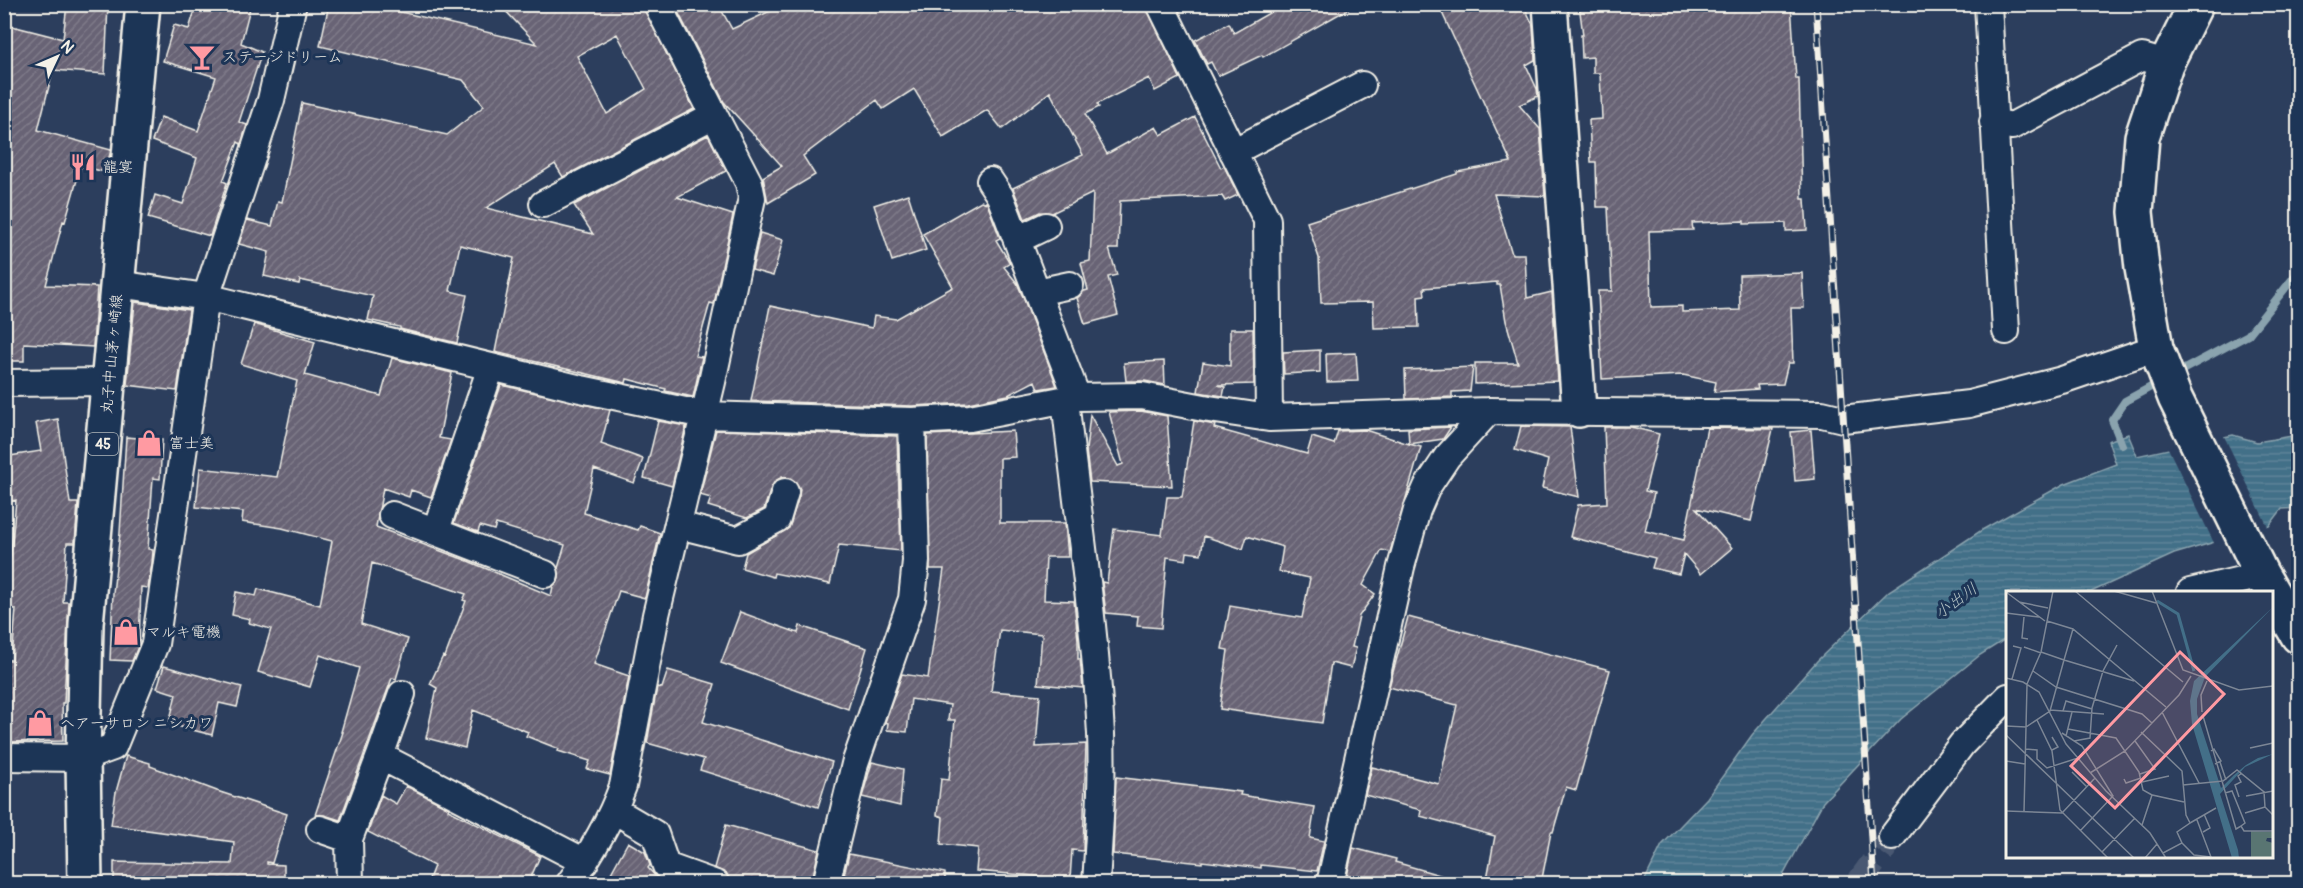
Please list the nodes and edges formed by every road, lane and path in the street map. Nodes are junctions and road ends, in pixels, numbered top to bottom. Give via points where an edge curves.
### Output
1 (143, 4) edge
2 (293, 4) edge
3 (657, 4) edge
4 (1160, 4) edge
5 (1550, 4) edge
6 (1988, 4) edge
7 (2196, 4) edge
8 (2166, 64) junction
9 (1362, 85) dead end
10 (714, 115) junction
11 (1993, 122) junction
12 (1233, 152) junction
13 (990, 181) dead end
14 (543, 204) dead end
15 (1046, 226) dead end
16 (1017, 240) junction
17 (118, 284) junction
18 (1070, 285) dead end
19 (1036, 292) junction
20 (206, 297) junction
21 (2006, 331) dead end
22 (2156, 348) junction
23 (491, 367) junction
24 (109, 382) junction
25 (4, 383) edge
26 (1071, 398) junction
27 (1579, 410) junction
28 (1489, 411) junction
29 (704, 415) junction
30 (1269, 418) junction
31 (912, 421) junction
32 (785, 492) dead end
33 (392, 515) dead end
34 (678, 525) junction
35 (436, 530) junction
36 (2259, 569) junction
37 (545, 574) dead end
38 (2193, 591) edge
39 (2272, 591) edge
40 (2273, 593) edge
41 (2298, 636) edge
42 (402, 694) dead end
43 (2006, 698) edge
44 (380, 756) junction
45 (4, 757) edge
46 (83, 759) junction
47 (614, 810) junction
48 (320, 829) dead end
49 (1892, 837) tunnel mouth
50 (349, 839) junction
51 (585, 862) junction
52 (85, 884) edge
53 (350, 884) edge
54 (569, 884) edge
55 (717, 884) edge
56 (826, 884) edge
57 (1096, 884) edge
58 (1330, 884) edge

1 - 17 street, 丸子中山茅ヶ崎線 / 45
2 - 20 street via 271,100
3 - 10 street
4 - 12 street
5 - 27 street
6 - 11 street
7 - 8 street
8 - 11 street via 2142,57 2012,126
8 - 22 street via 2142,137 2136,212
9 - 12 street
10 - 14 street
10 - 29 street via 749,183 752,198
11 - 21 street
12 - 30 street via 1267,219
13 - 16 street
15 - 16 street
16 - 19 street
17 - 20 street
17 - 24 street, 丸子中山茅ヶ崎線 / 45
18 - 19 street
19 - 26 street
20 - 23 street
20 - 46 street via 155,644 113,747
22 - 27 street via 2062,380 1969,404 1891,415 1844,418 1822,414
22 - 36 street via 2175,398
23 - 29 street
23 - 35 street
24 - 25 street
24 - 46 street, 丸子中山茅ヶ崎線 / 45 via 86,624
26 - 30 street via 1142,396
26 - 31 street via 970,418
26 - 57 street via 1101,735
27 - 28 street
28 - 30 street
28 - 58 street via 1447,457 1417,510
29 - 31 street
29 - 34 street
31 - 56 street via 916,561 912,599 855,764
32 - 34 street via 777,519 738,540
33 - 35 street
34 - 47 street via 623,786
35 - 37 street
36 - 38 street
36 - 39 street
40 - 41 street
42 - 44 street
43 - 49 street via 1962,744
44 - 50 street
44 - 51 street
45 - 46 street
46 - 52 street, 丸子中山茅ヶ崎線 / 45
47 - 51 street
47 - 55 street via 655,834 666,866
48 - 50 street
50 - 53 street
51 - 54 street

